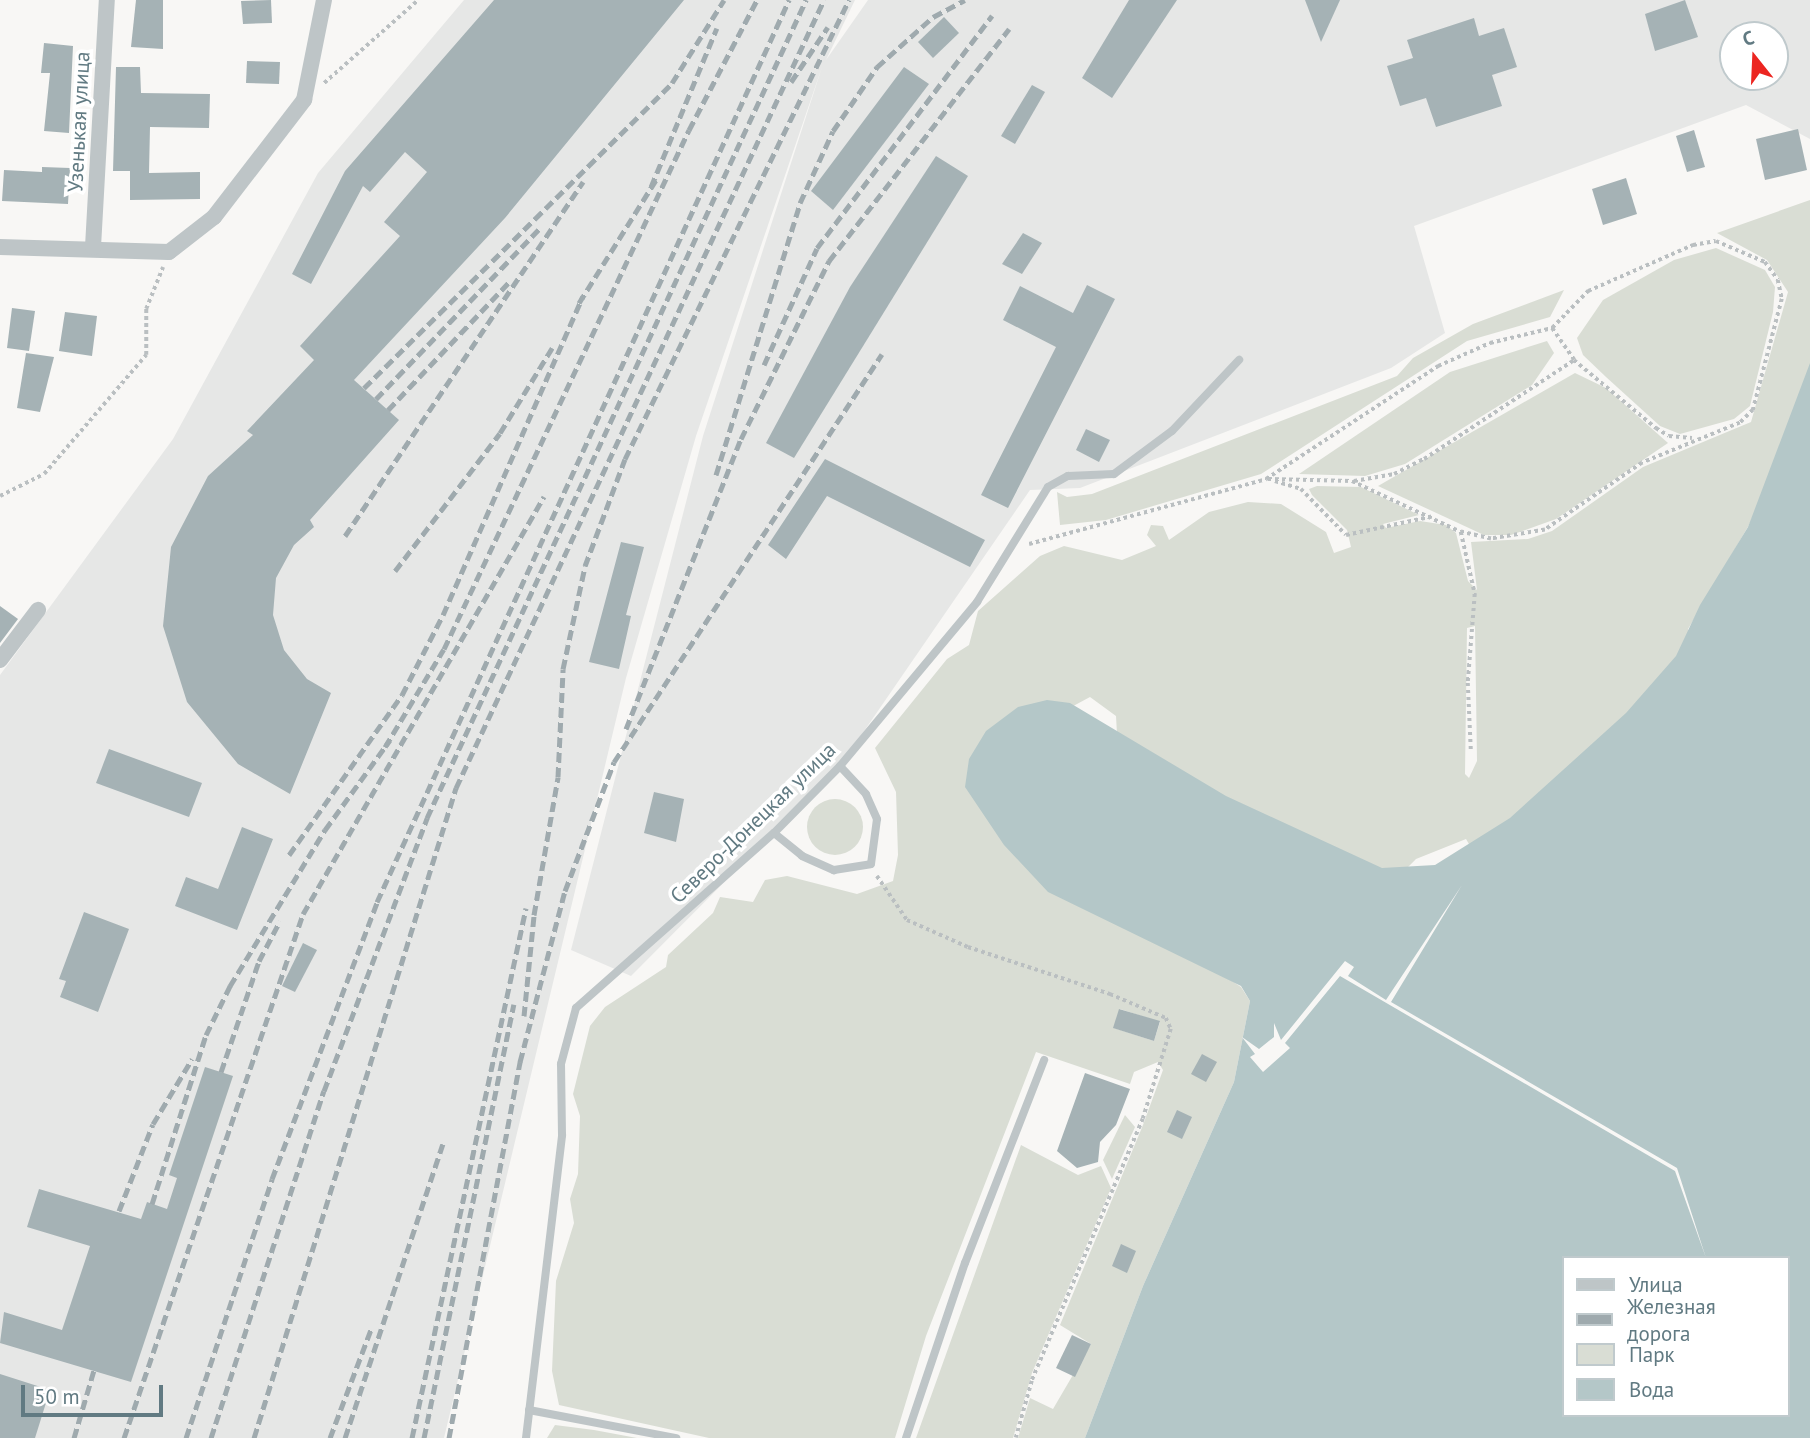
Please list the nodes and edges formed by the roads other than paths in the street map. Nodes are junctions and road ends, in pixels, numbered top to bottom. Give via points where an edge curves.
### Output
1 (107, 0) edge
2 (324, 0) edge
3 (0, 247) edge
4 (93, 247) junction
5 (1239, 360) dead end
6 (38, 610) dead end
7 (0, 660) edge
8 (840, 766) junction
9 (774, 833) junction
10 (1044, 1060) dead end
11 (529, 1410) junction
12 (526, 1438) edge
13 (676, 1438) edge
14 (906, 1438) edge

1 - 4 street, Узенькая улица
2 - 4 street via 304,100 214,216 169,252
3 - 4 street
5 - 8 lane, Северо-Донецкая улица via 1172,431 1114,474 1068,476 1048,487 977,602
6 - 7 street
8 - 9 lane, Северо-Донецкая улица
8 - 9 lane via 866,794 877,819 871,864 834,870 802,856
9 - 11 lane, Северо-Донецкая улица via 576,1008 561,1064 562,1135
10 - 14 lane via 965,1263
11 - 12 lane, Северо-Донецкая улица
11 - 13 lane

